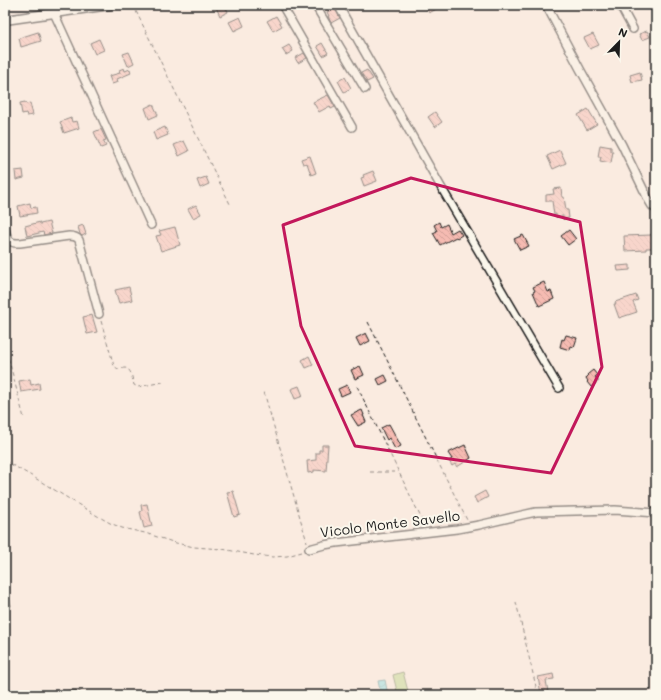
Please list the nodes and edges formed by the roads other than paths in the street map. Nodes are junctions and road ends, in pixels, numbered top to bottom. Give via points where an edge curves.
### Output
1 (110, 5) edge
2 (282, 5) edge
3 (315, 5) edge
4 (338, 5) edge
5 (546, 5) edge
6 (620, 5) edge
7 (54, 12) junction
8 (5, 20) edge
9 (633, 29) dead end
10 (365, 89) dead end
11 (352, 127) dead end
12 (656, 209) edge
13 (152, 225) dead end
14 (5, 228) edge
15 (99, 314) road end
16 (559, 388) dead end
17 (656, 513) edge
18 (309, 549) road end
19 (70, 695) edge
20 (77, 695) edge

1 - 7 street
2 - 11 street
3 - 10 street
4 - 16 street
5 - 12 street via 622,145 649,201
6 - 9 street
7 - 8 street
7 - 13 street
14 - 15 street via 8,239 14,243 69,236 77,238
17 - 18 street, Vicolo Monte Savello via 615,510 522,514 470,527 336,543
19 - 20 street

